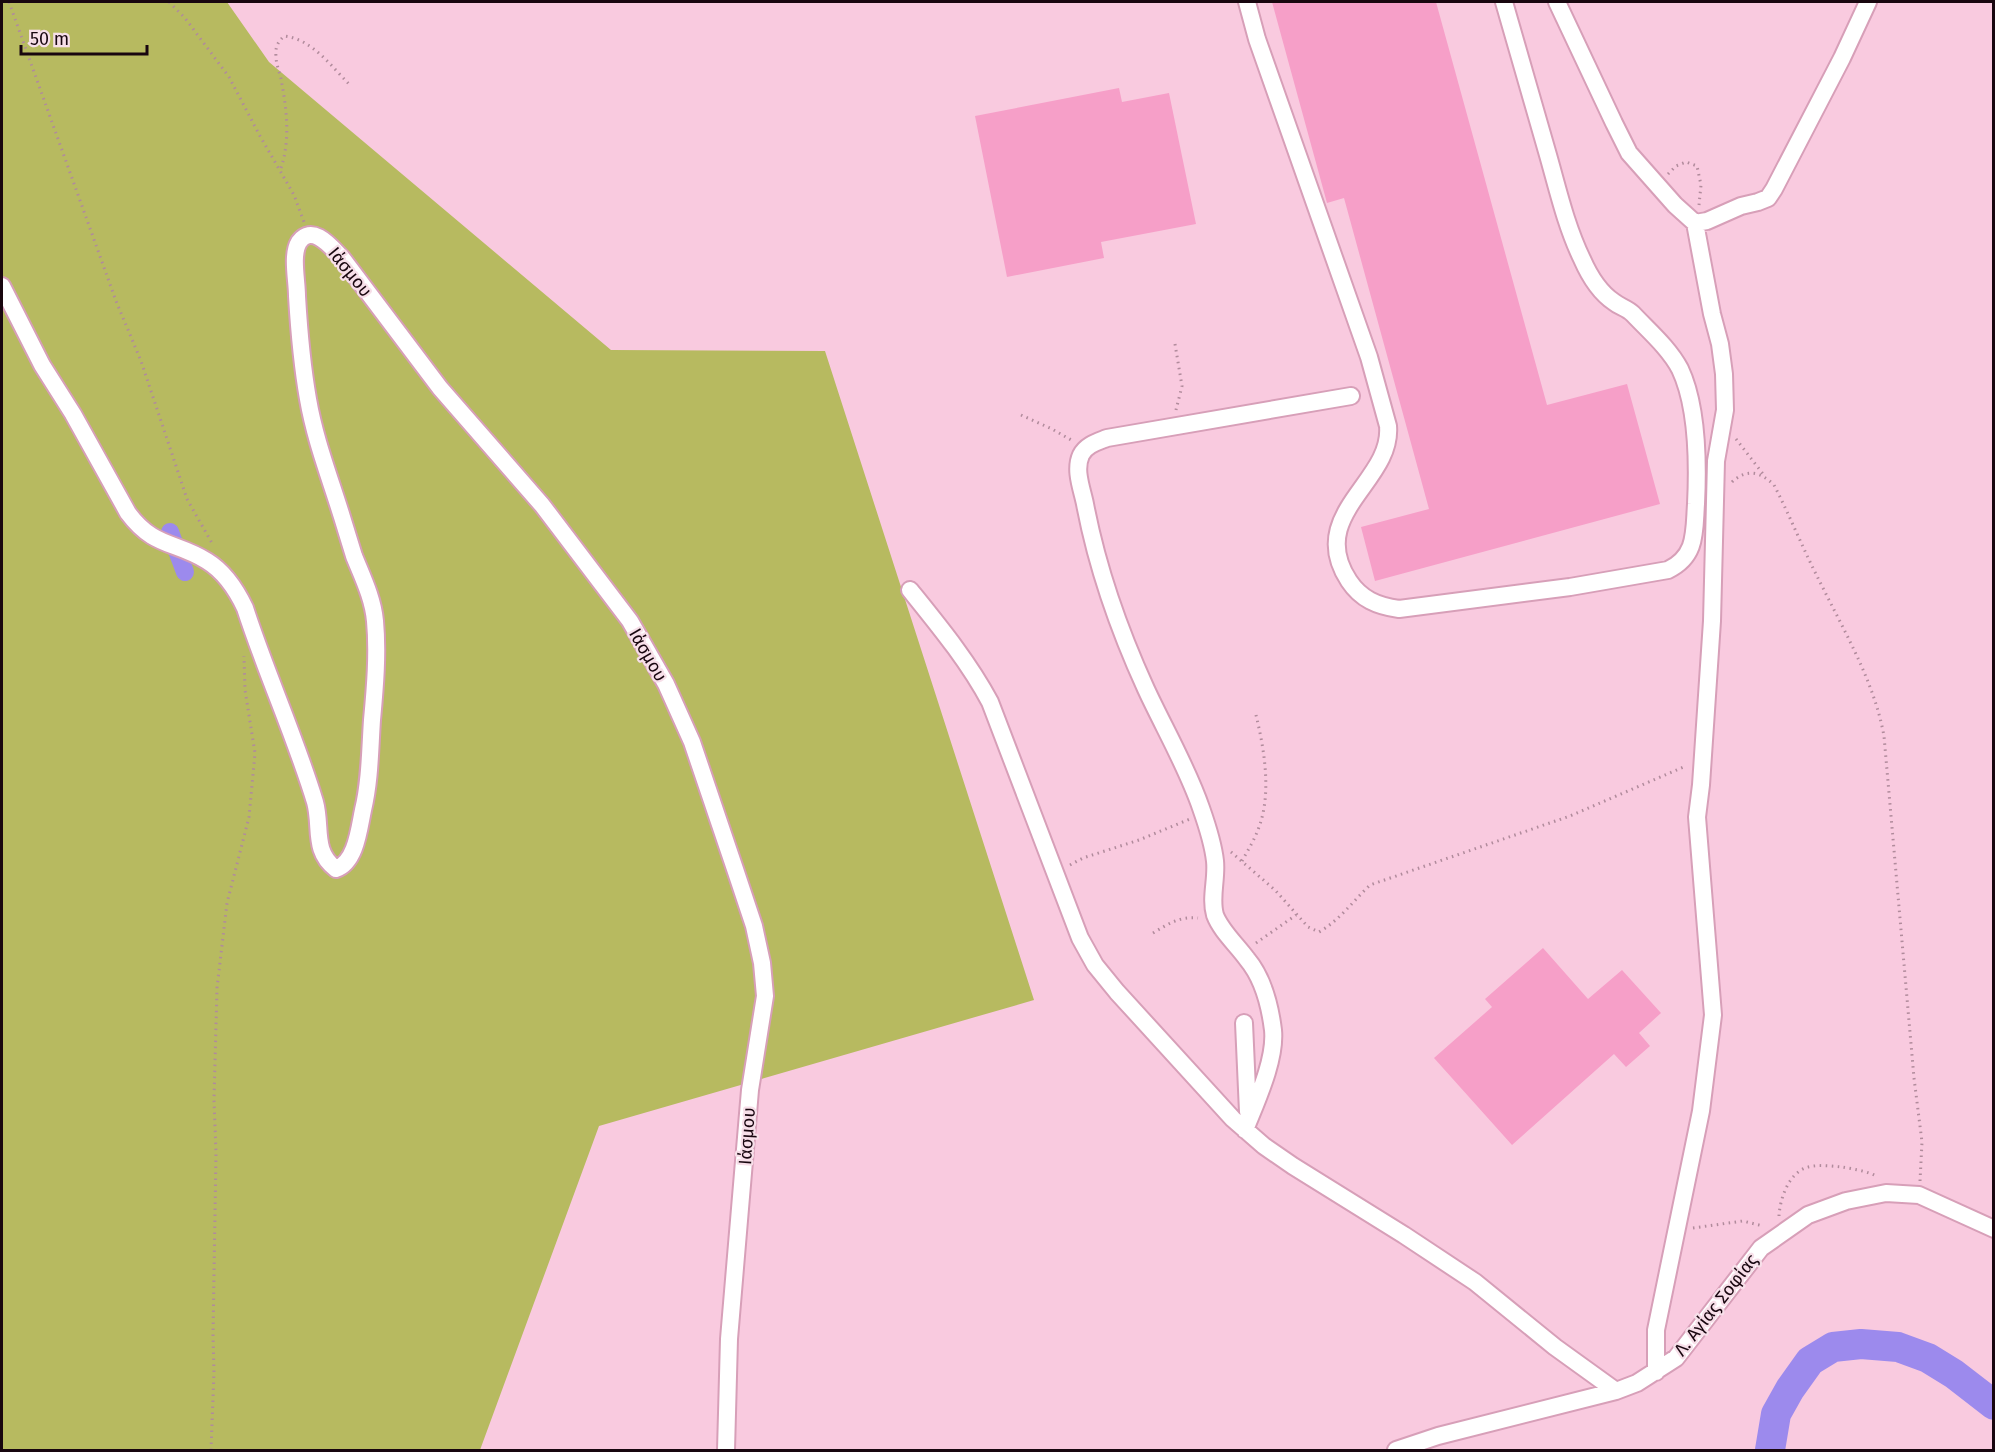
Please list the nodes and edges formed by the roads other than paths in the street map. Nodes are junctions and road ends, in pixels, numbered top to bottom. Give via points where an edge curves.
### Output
1 (1247, 2) edge
2 (1504, 2) edge
3 (1557, 2) edge
4 (1868, 2) edge
5 (1695, 223) junction
6 (2, 286) edge
7 (1351, 396) dead end
8 (910, 590) dead end
9 (1244, 1023) dead end
10 (1246, 1126) junction
11 (1994, 1229) edge
12 (1656, 1372) junction
13 (1616, 1390) junction
14 (726, 1450) edge
15 (1396, 1450) edge

1 - 2 street via 1369,357 1388,426 1387,446 1341,522 1341,565 1365,599 1399,609 1668,570 1687,556 1695,530 1698,466 1685,383 1671,356 1630,311 1602,293 1581,258
3 - 5 street via 1629,153
4 - 5 street via 1768,198
5 - 12 street via 1720,344 1725,398 1716,460 1713,610 1697,818 1713,1015 1701,1111 1656,1330
6 - 14 street, Ιάσμου via 42,365 128,513 138,526 166,544 196,555 216,568 237,592 315,804 321,852 336,869 344,866 351,855 367,793 375,619 308,400 296,260 301,239 316,235 342,258 440,388 542,505 630,621 666,684 692,741 754,926 762,963 765,996 750,1090 729,1339
7 - 10 street via 1107,438 1085,450 1078,470 1099,566 1145,687 1203,814 1215,860 1213,899 1218,921 1258,974 1265,994 1274,1044
8 - 10 street via 976,676 990,702 1080,938 1095,965
9 - 10 street
10 - 13 street via 1293,1167 1475,1282
11 - 12 street, Λ. Αγίας Σοφίας via 1919,1195 1886,1193 1846,1201 1808,1215 1761,1248 1676,1358
12 - 13 street, Λ. Αγίας Σοφίας
13 - 15 street, Λ. Αγίας Σοφίας

